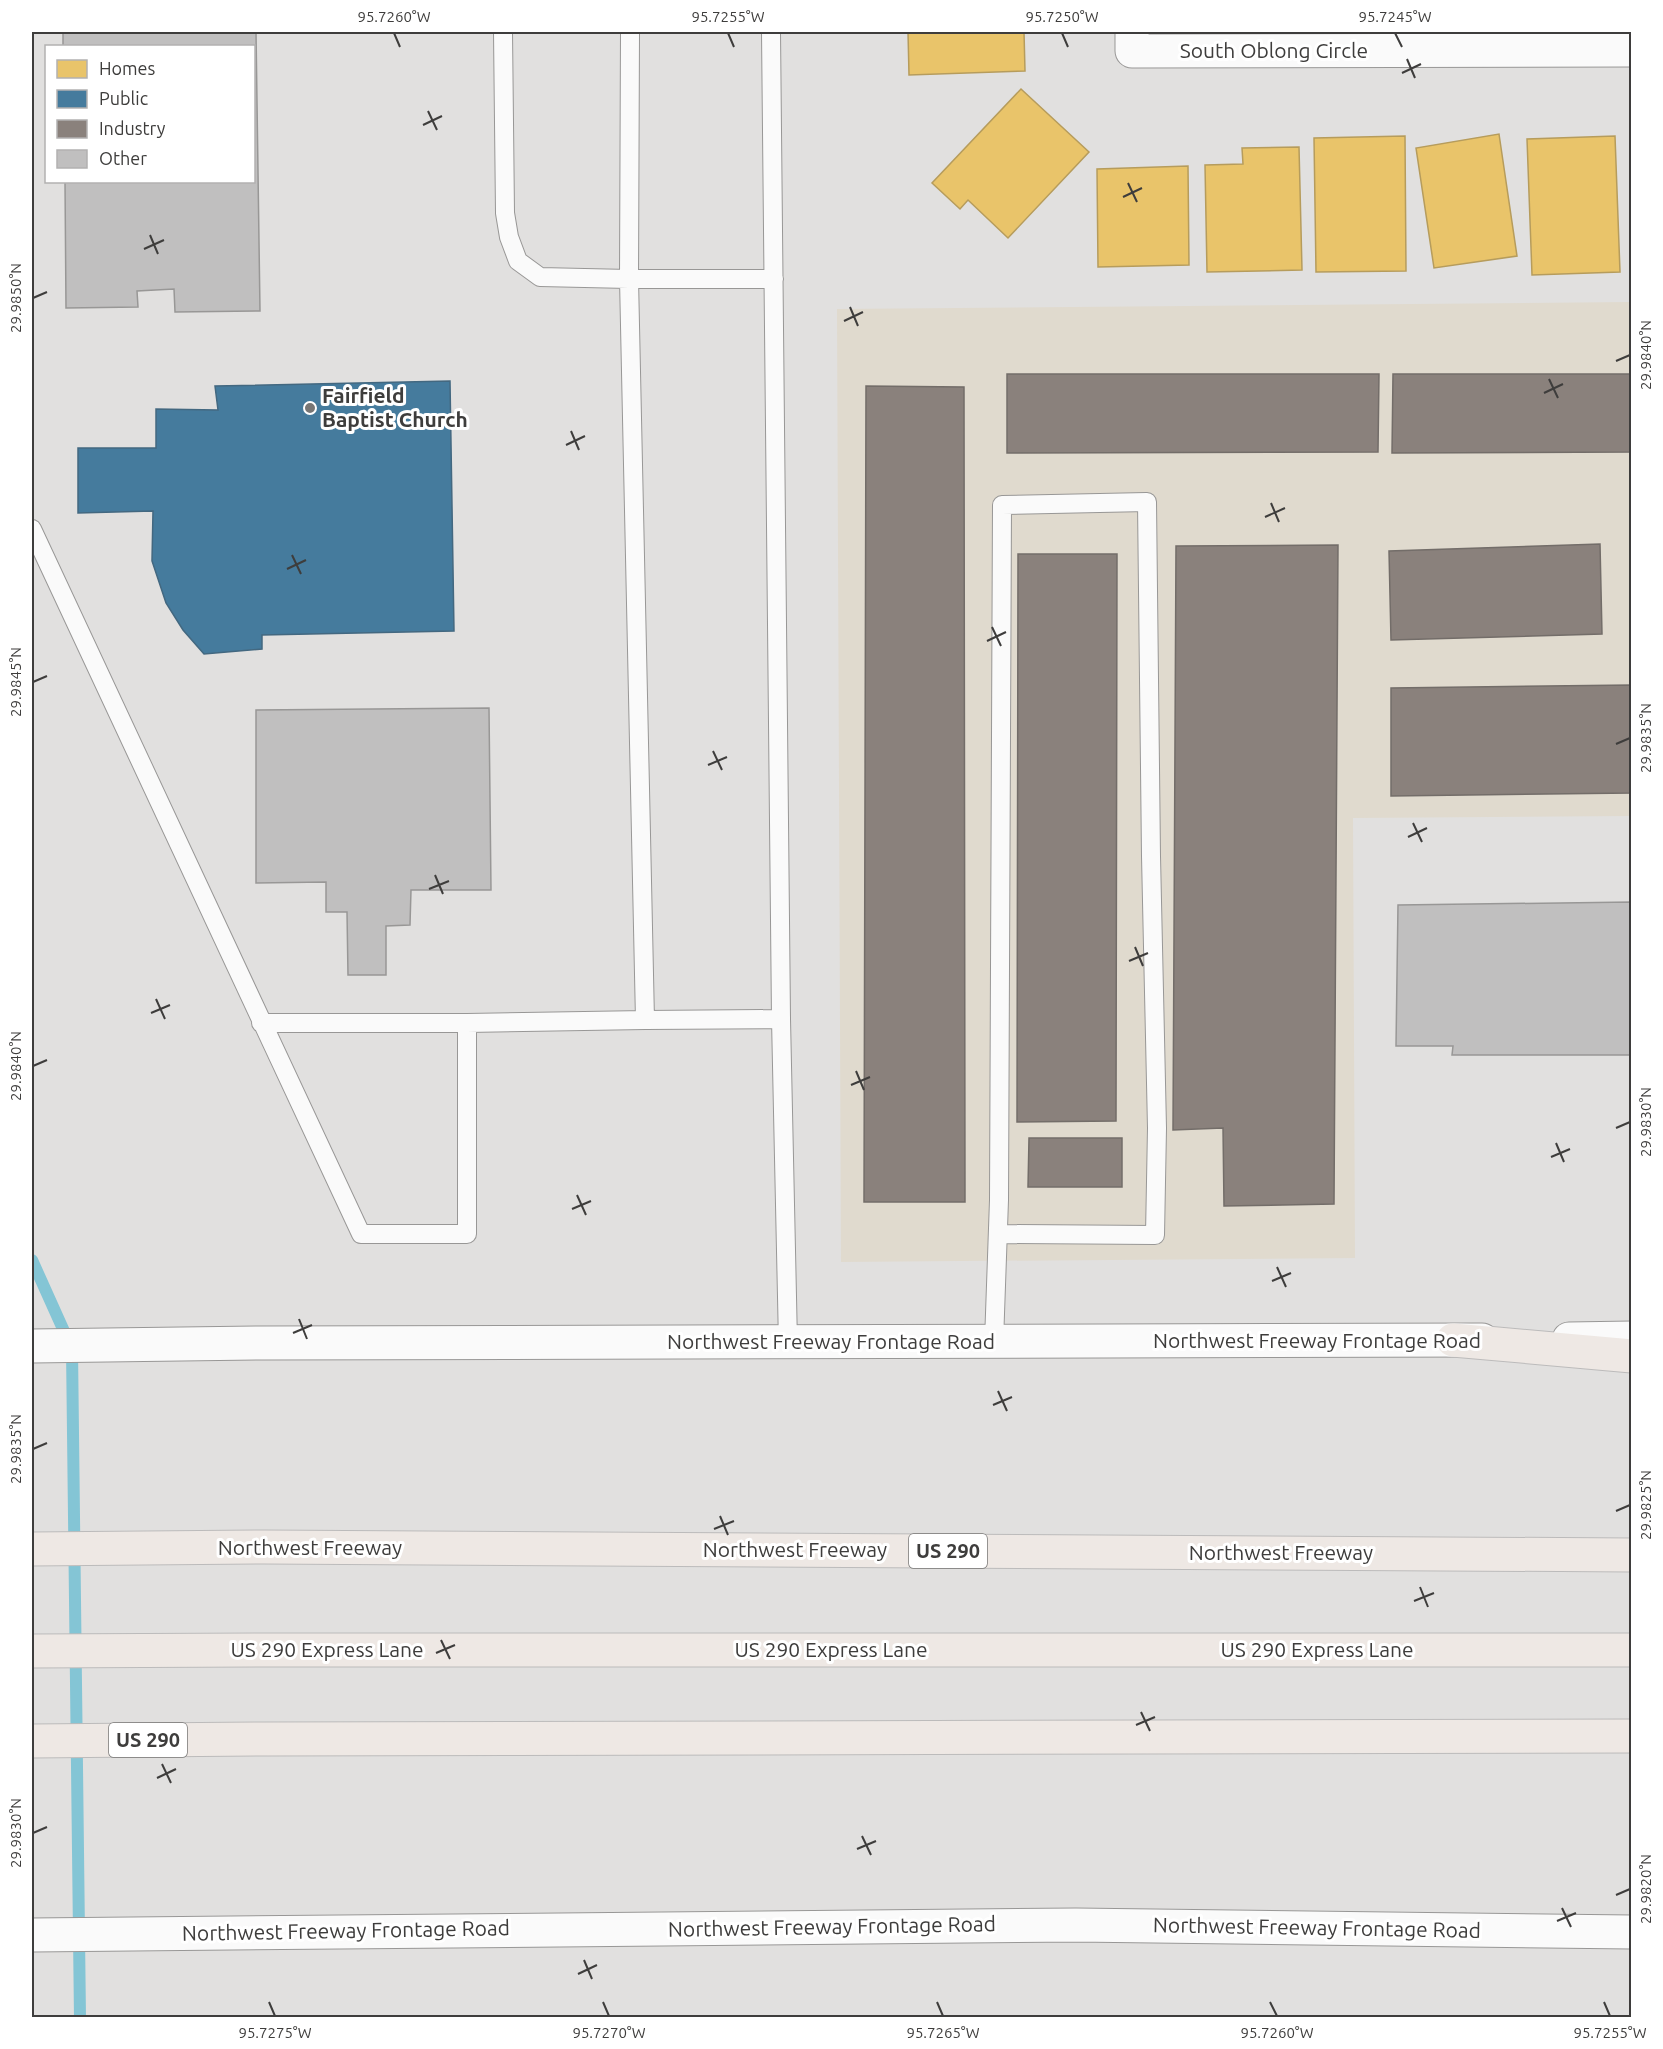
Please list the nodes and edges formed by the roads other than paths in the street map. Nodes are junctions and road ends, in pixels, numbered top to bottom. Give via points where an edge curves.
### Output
1 (503, 32) edge
2 (630, 32) edge
3 (771, 32) edge
4 (1132, 41) edge
5 (1632, 50) edge
6 (629, 279) junction
7 (774, 279) junction
8 (32, 529) edge
9 (781, 1019) junction
10 (645, 1020) junction
11 (261, 1023) junction
12 (467, 1023) junction
13 (998, 1234) junction
14 (1632, 1338) edge
15 (1453, 1340) junction
16 (788, 1342) junction
17 (994, 1342) junction
18 (32, 1346) edge
19 (1632, 1356) edge
20 (32, 1549) edge
21 (1632, 1555) edge
22 (1632, 1650) edge
23 (32, 1651) edge
24 (1632, 1736) edge
25 (32, 1741) edge
26 (1632, 1932) edge
27 (32, 1935) edge

1 - 6 lane via 505,213 508,237 518,261 540,277
2 - 6 lane
3 - 7 lane
4 - 5 main road, South Oblong Circle
6 - 7 lane
6 - 10 lane
7 - 9 lane
8 - 11 lane
9 - 10 lane
9 - 16 lane
10 - 12 lane
11 - 12 lane
11 - 12 lane via 360,1234 467,1234
13 - 13 lane via 1002,505 1147,502 1157,1128 1155,1235
13 - 17 lane
14 - 15 main road, Northwest Freeway Frontage Road
15 - 17 main road, Northwest Freeway Frontage Road
15 - 19 highway
16 - 17 main road, Northwest Freeway Frontage Road
16 - 18 main road, Northwest Freeway Frontage Road
20 - 21 highway, Northwest Freeway / US 290
22 - 23 highway, US 290 Express Lane
24 - 25 highway, US 290
26 - 27 main road, Northwest Freeway Frontage Road via 1076,1924

